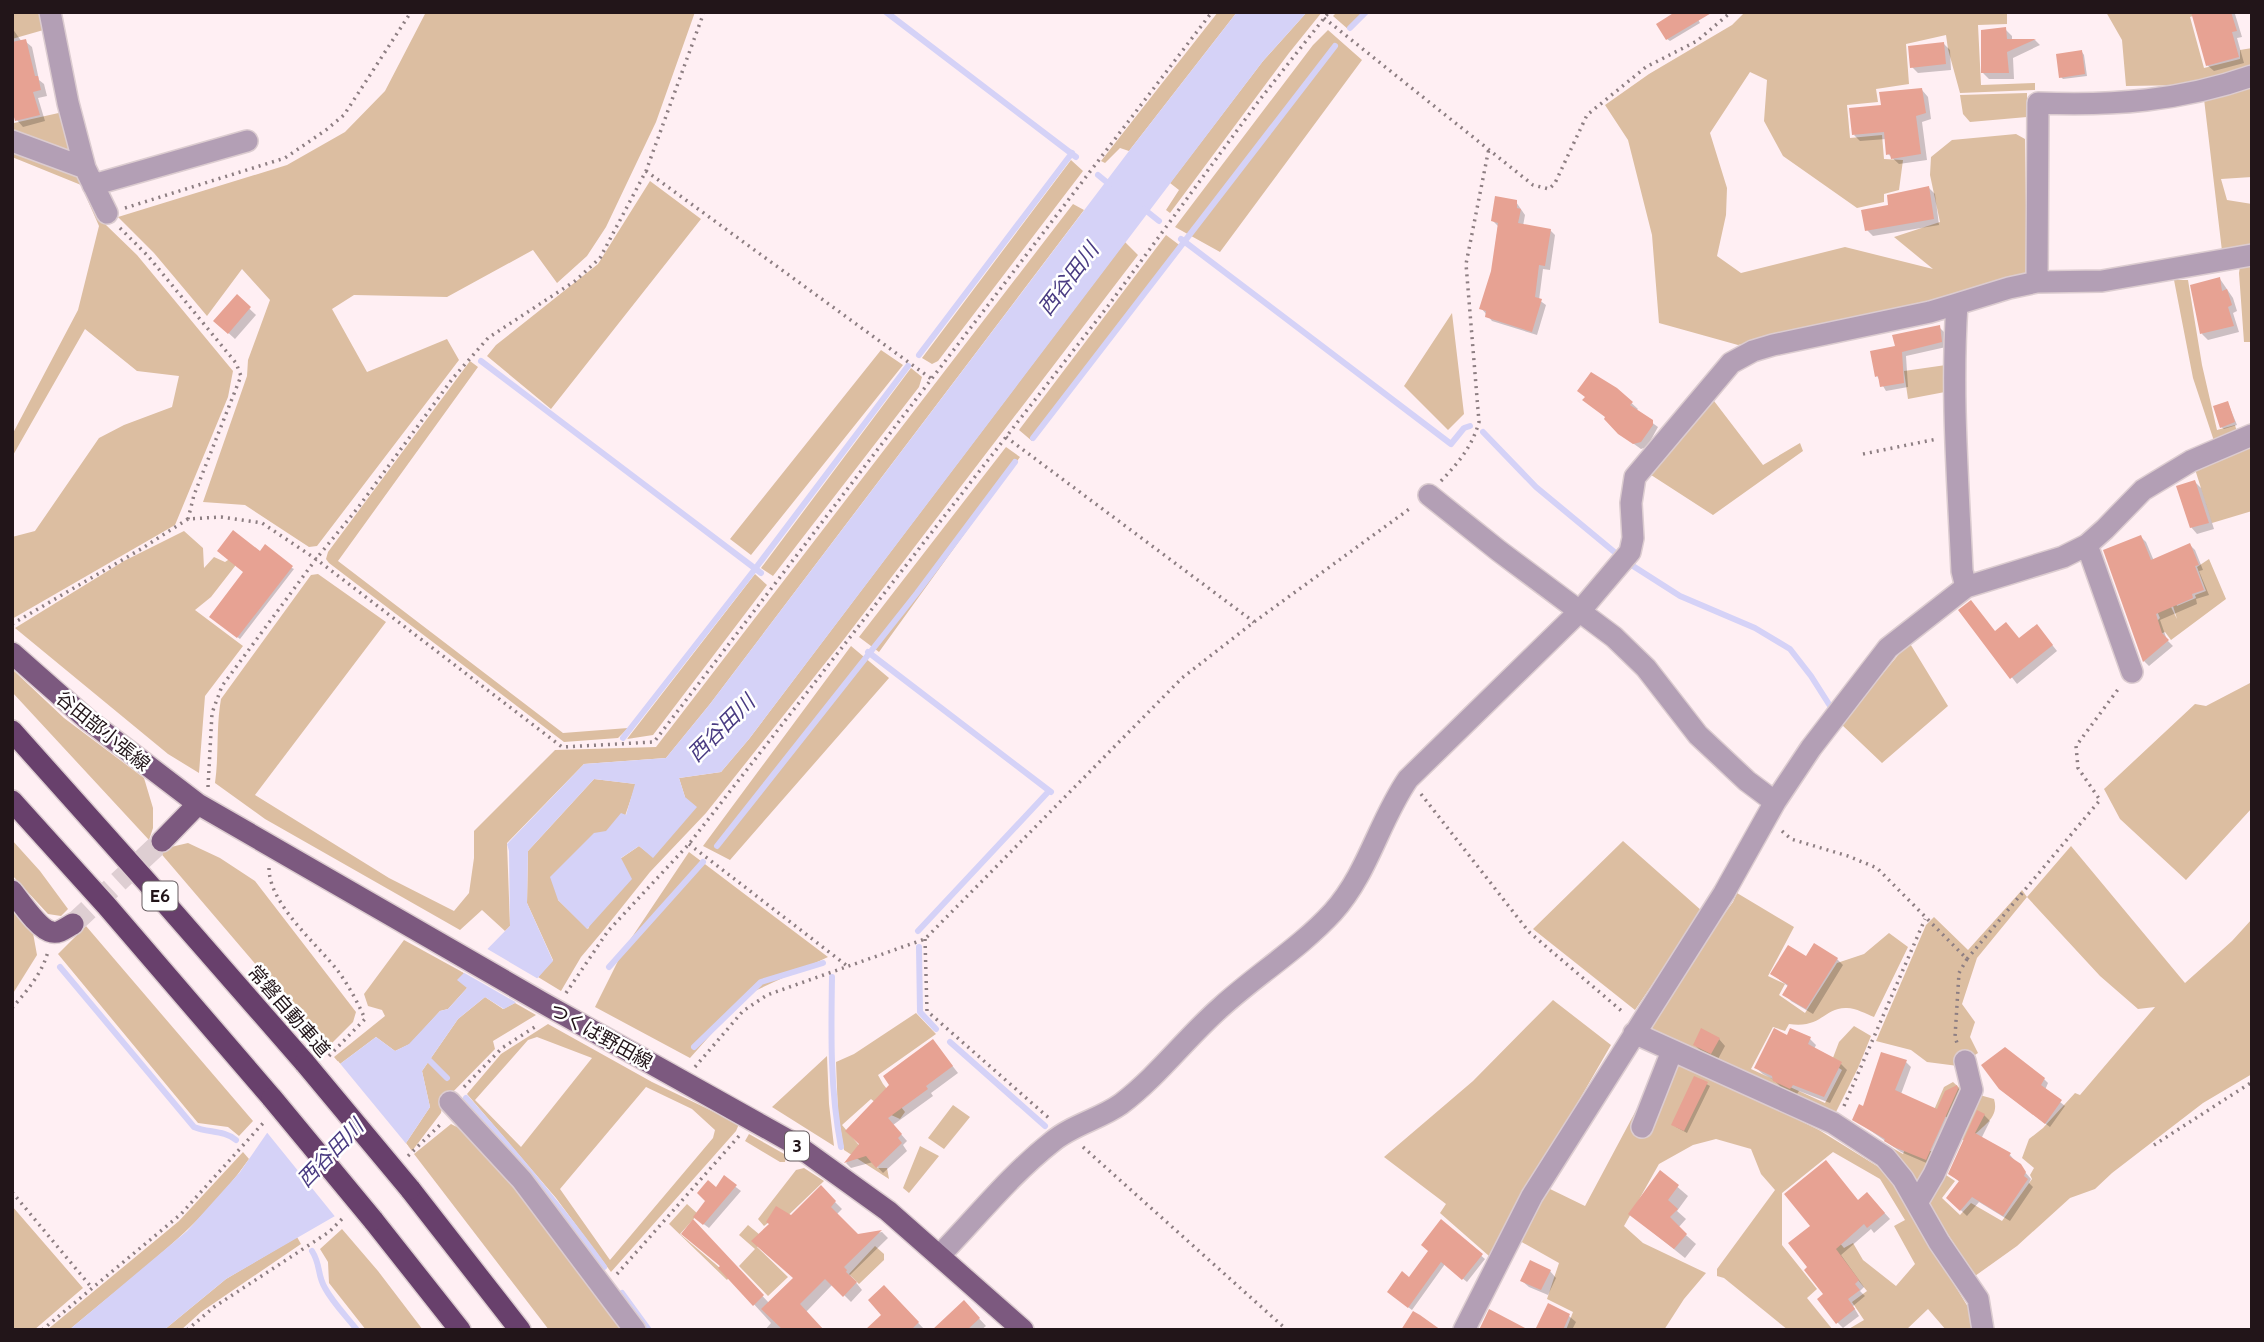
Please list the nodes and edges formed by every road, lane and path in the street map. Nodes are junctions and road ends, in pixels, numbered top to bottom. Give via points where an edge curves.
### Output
1 (50, 12) edge
2 (411, 12) edge
3 (704, 12) edge
4 (1212, 12) edge
5 (1329, 12) edge
6 (1731, 12) edge
7 (1324, 18) junction
8 (2252, 76) edge
9 (12, 141) edge
10 (247, 141) dead end
11 (1489, 148) junction
12 (646, 171) junction
13 (89, 176) junction
14 (107, 214) junction
15 (2252, 255) edge
16 (2038, 282) junction
17 (1957, 304) junction
18 (933, 380) junction
19 (1956, 435) junction
20 (2252, 435) edge
21 (1006, 437) junction
22 (1863, 454) dead end
23 (1429, 495) junction
24 (188, 519) junction
25 (2087, 545) junction
26 (316, 559) junction
27 (1966, 587) junction
28 (1580, 611) junction
29 (1254, 622) junction
30 (12, 624) edge
31 (12, 653) edge
32 (2132, 672) joint
33 (12, 731) edge
34 (1408, 779) junction
35 (12, 802) edge
36 (198, 804) junction
37 (1770, 810) junction
38 (162, 841) tunnel mouth
39 (689, 844) junction
40 (12, 891) edge
41 (1925, 919) junction
42 (73, 924) tunnel mouth
43 (52, 932) junction
44 (925, 939) junction
45 (1967, 959) junction
46 (846, 965) junction
47 (549, 1007) junction
48 (12, 1008) edge
49 (1636, 1030) junction
50 (1672, 1051) junction
51 (1965, 1061) joint
52 (683, 1082) junction
53 (2252, 1082) edge
54 (450, 1102) junction
55 (754, 1120) junction
56 (1833, 1122) junction
57 (1642, 1126) dead end
58 (1067, 1132) junction
59 (2154, 1145) dead end
60 (408, 1156) dead end
61 (12, 1192) edge
62 (1917, 1203) junction
63 (349, 1213) dead end
64 (940, 1255) junction
65 (605, 1289) junction
66 (42, 1330) edge
67 (187, 1330) edge
68 (460, 1330) edge
69 (520, 1330) edge
70 (635, 1330) edge
71 (1023, 1330) edge
72 (1287, 1330) edge
73 (1464, 1330) edge
74 (1983, 1330) edge

1 - 13 street via 68,103
2 - 14 path via 344,115 285,158
3 - 12 path
4 - 18 path
5 - 7 path
6 - 11 path via 1697,41 1646,67 1587,115 1549,189 1533,185
7 - 11 path
7 - 21 path
8 - 16 street via 2169,99 2038,103
9 - 13 street
10 - 13 street
11 - 23 path via 1466,264 1479,422 1465,456
12 - 18 path
12 - 26 path via 600,258 575,281 488,338
13 - 14 street
14 - 24 path via 148,256 236,363 241,376
15 - 16 street via 2102,281
16 - 17 street
17 - 19 street
17 - 28 street via 1773,345 1731,363 1635,477 1630,552
18 - 26 path via 654,742 562,747
19 - 22 path
19 - 27 street
20 - 25 street via 2190,461 2143,490
21 - 29 path
21 - 39 path
23 - 28 street
23 - 29 path
24 - 26 path via 220,517 262,523
24 - 30 path
25 - 27 street
25 - 32 street
26 - 36 path via 222,686 212,713 209,780
27 - 37 street via 1888,648
28 - 34 street
28 - 37 street via 1646,668 1698,735
29 - 44 path via 1182,678
31 - 36 main road, 谷田部小張線 via 88,720
32 - 45 path via 2076,746 2078,768 2100,800
33 - 69 highway, 常磐自動車道 / E6, bridge via 305,1063
34 - 49 path via 1530,932
34 - 58 street via 1392,803 1365,865 1332,913 1219,1009 1141,1088 1119,1106
35 - 68 highway, E6, bridge via 272,1098
36 - 38 main road
36 - 47 main road, つくば野田線 / 3
37 - 41 path via 1790,839 1877,868
37 - 49 street via 1724,893
39 - 46 path
39 - 47 path via 608,931
40 - 43 main road via 41,926
41 - 45 path
41 - 56 path via 1842,1111
42 - 43 main road
43 - 48 path via 45,962
44 - 46 path
44 - 58 path via 927,1010
45 - 51 path via 1959,974 1955,1037
46 - 52 path via 767,995 743,1011
47 - 52 main road, つくば野田線 / 3
47 - 54 path via 542,1022 502,1048
49 - 50 street
49 - 73 street via 1532,1196
50 - 56 street
50 - 57 street
51 - 62 street via 1972,1090
52 - 55 main road, つくば野田線 / 3
53 - 59 path
54 - 60 path via 447,1118
54 - 65 street via 522,1180
55 - 64 main road, つくば野田線 / 3 via 848,1181
55 - 65 path
56 - 62 street via 1885,1157
58 - 64 street via 1002,1188
58 - 72 path
61 - 66 path via 92,1287
62 - 74 street via 1978,1298
63 - 67 path via 329,1232 214,1307
64 - 71 main road, つくば野田線 / 3
65 - 70 street

